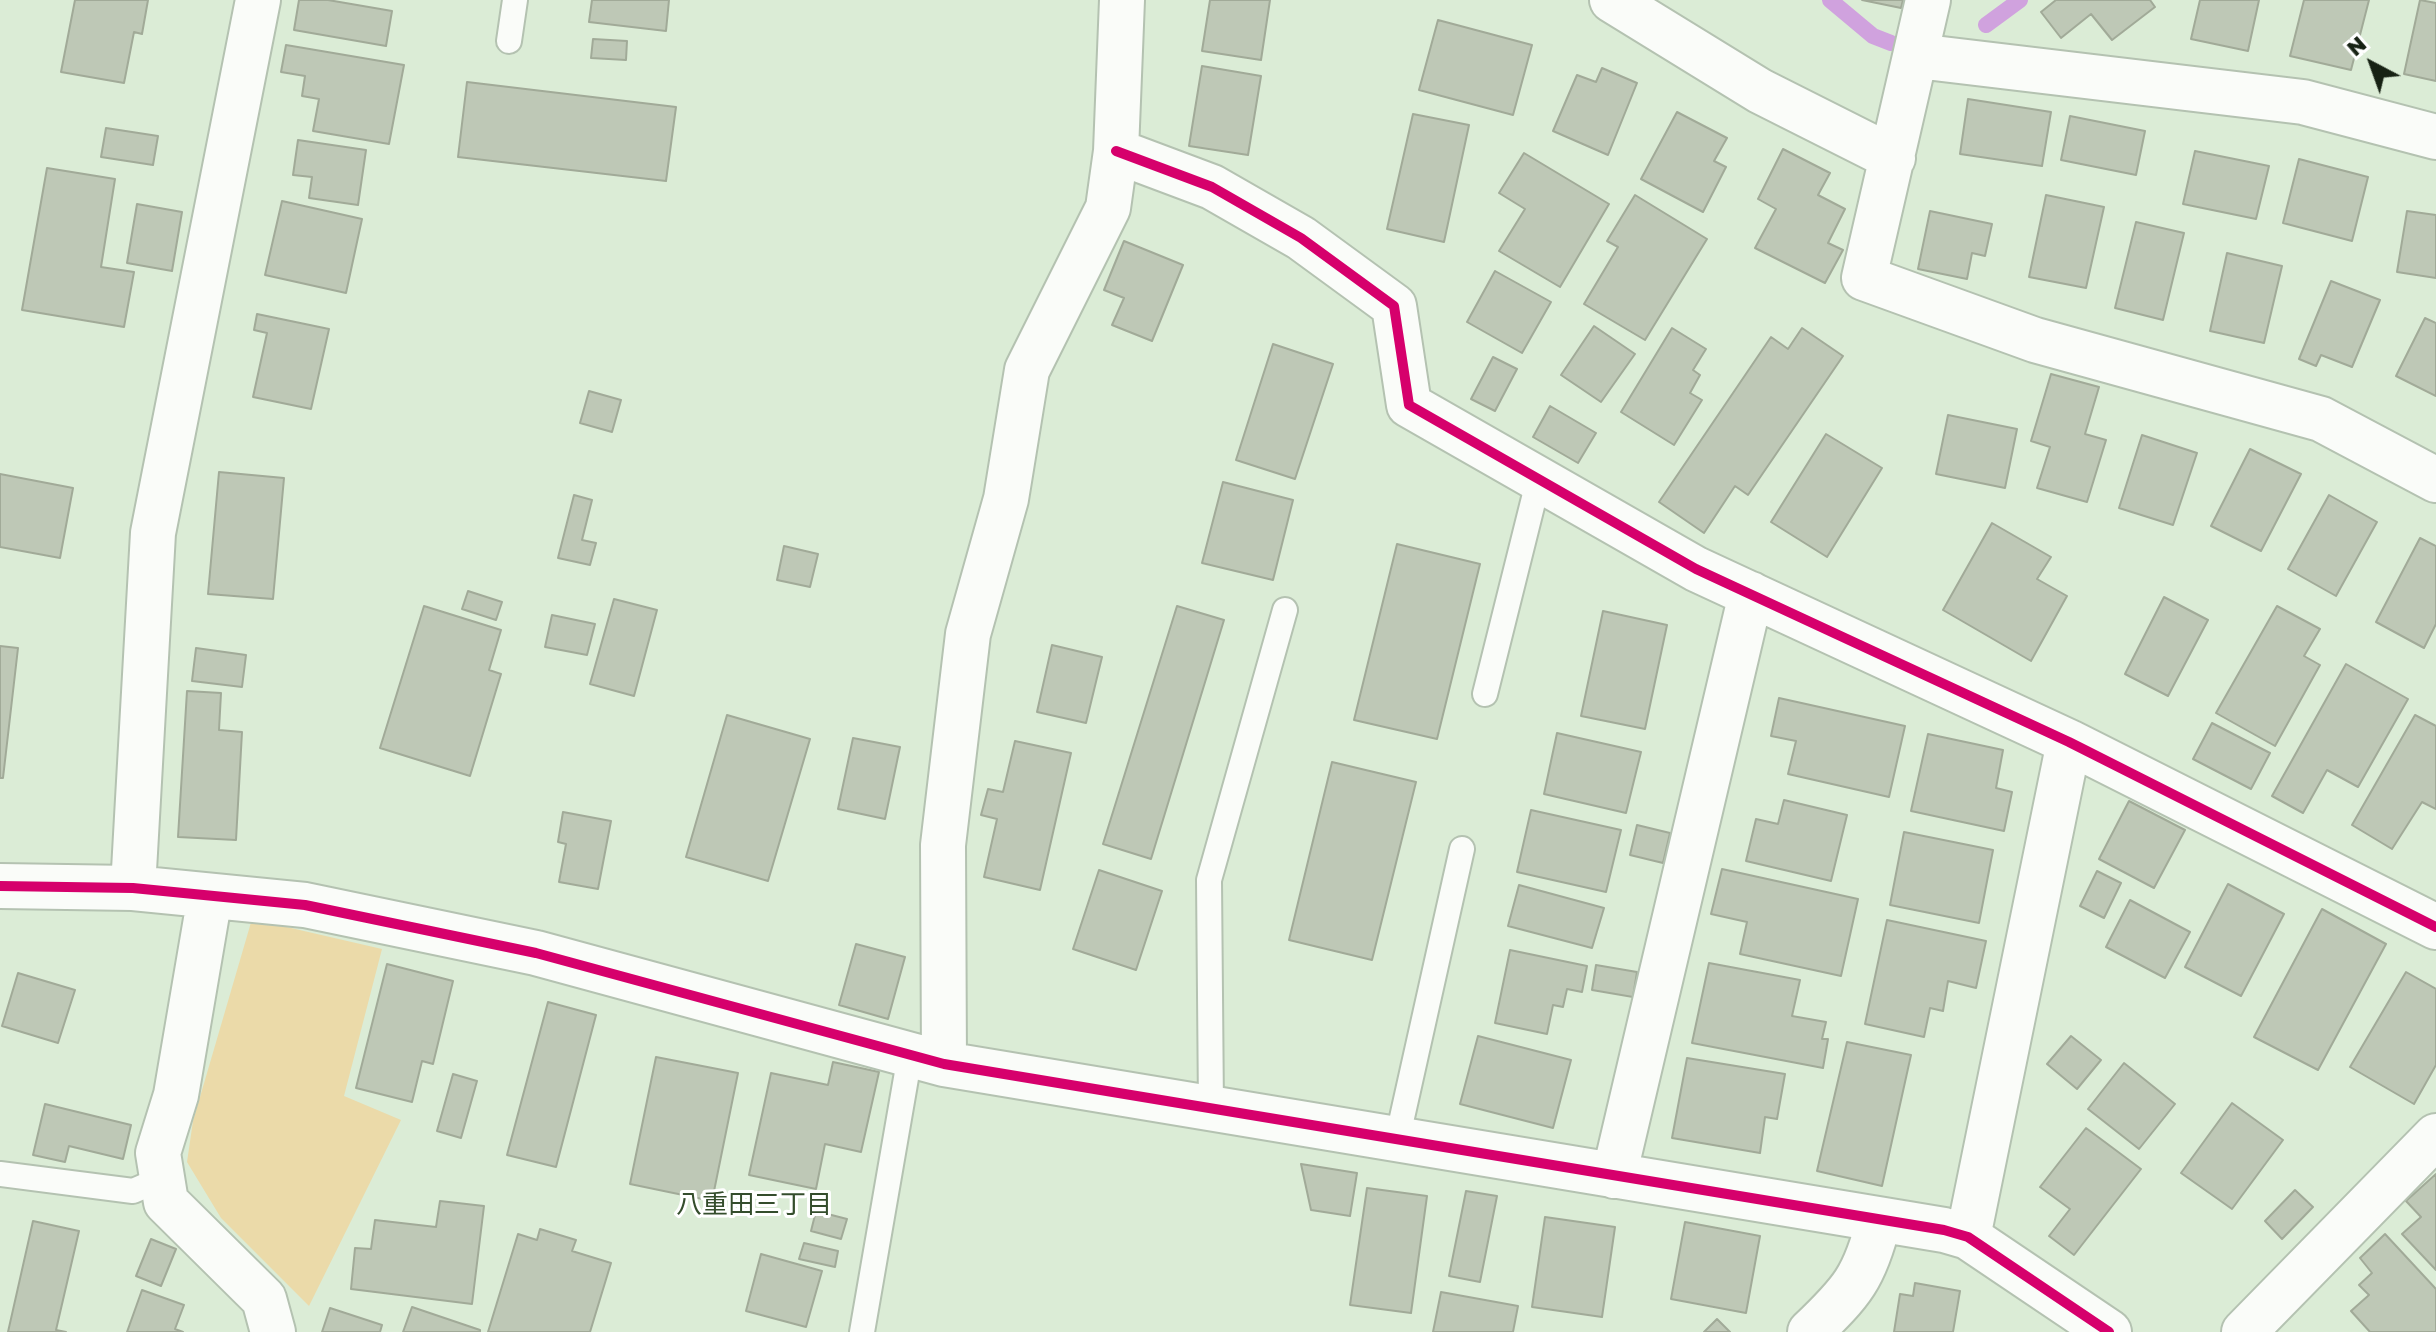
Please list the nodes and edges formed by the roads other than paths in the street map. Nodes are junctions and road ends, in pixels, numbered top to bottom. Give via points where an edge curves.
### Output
1 (258, 0) edge
2 (515, 0) edge
3 (1122, 0) edge
4 (1612, 0) edge
5 (1928, 0) edge
6 (509, 41) dead end
7 (1917, 56) junction
8 (2436, 137) edge
9 (1116, 151) junction
10 (1893, 158) junction
11 (2436, 480) edge
12 (1538, 482) junction
13 (1751, 594) junction
14 (1285, 610) dead end
15 (1485, 694) dead end
16 (2069, 742) junction
17 (1462, 849) dead end
18 (0, 886) edge
19 (133, 888) junction
20 (210, 896) junction
21 (2436, 927) edge
22 (927, 1060) junction
23 (1211, 1109) junction
24 (2436, 1136) edge
25 (1397, 1140) junction
26 (0, 1174) edge
27 (1614, 1176) junction
28 (163, 1178) junction
29 (1879, 1220) junction
30 (1968, 1237) junction
31 (273, 1332) edge
32 (862, 1332) edge
33 (1810, 1332) edge
34 (2109, 1332) edge
35 (2244, 1332) edge

1 - 19 street via 153,533
2 - 6 lane
3 - 9 street
4 - 10 street via 1760,91
5 - 7 street
7 - 8 street via 2303,102
7 - 10 street
9 - 12 street via 1212,187 1301,238 1394,306 1409,405
9 - 22 street via 1108,208 1027,370 1006,499 968,634 943,845
10 - 11 street via 1864,278 2035,340 2321,419
12 - 13 street
12 - 15 lane
13 - 16 street
13 - 27 street
14 - 23 lane via 1209,880
16 - 21 street
16 - 30 street
17 - 25 lane
18 - 19 street
19 - 20 street
20 - 22 street via 305,905 536,953
20 - 28 street via 176,1095 158,1153
22 - 23 street
22 - 32 lane
23 - 25 street
24 - 35 street
25 - 27 street
26 - 28 lane via 133,1191
27 - 29 street
28 - 31 street via 166,1202 264,1299
29 - 30 street
29 - 33 street via 1869,1262
30 - 34 street

